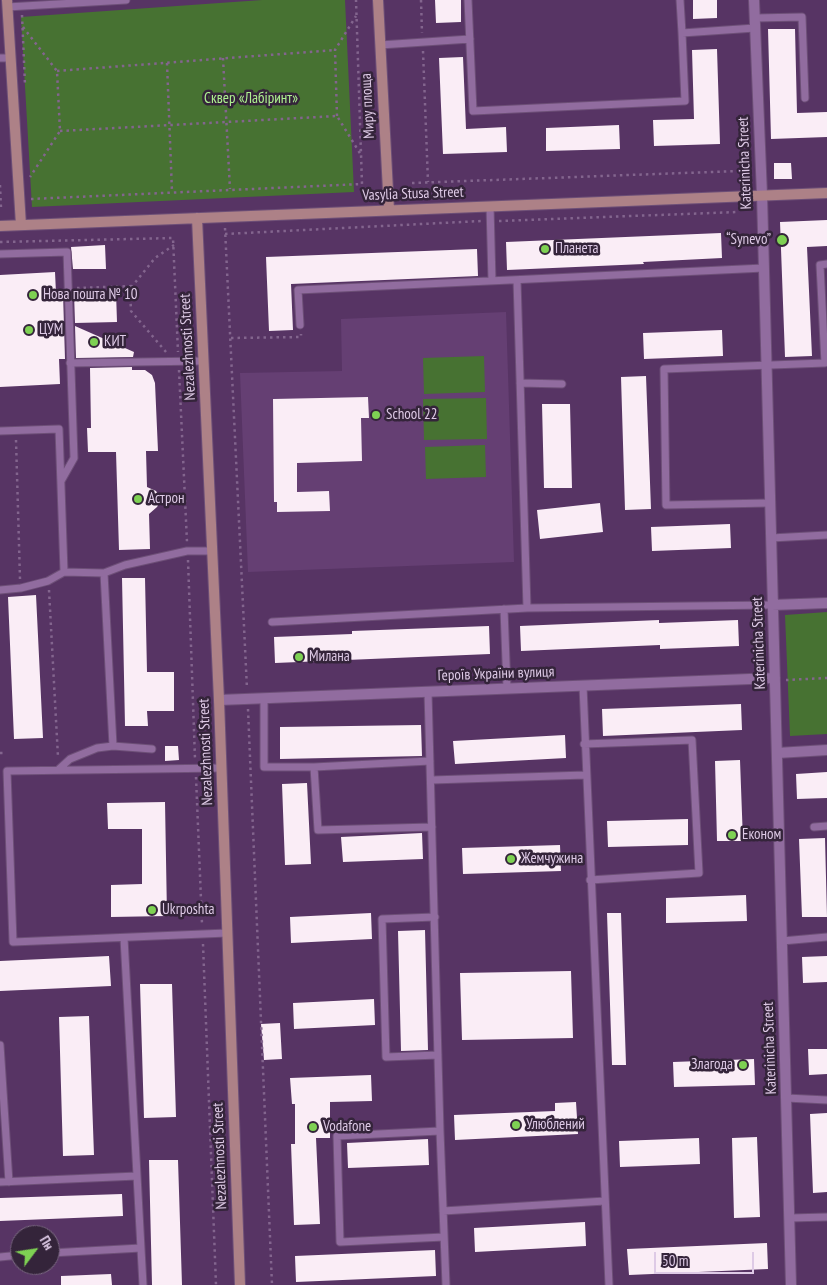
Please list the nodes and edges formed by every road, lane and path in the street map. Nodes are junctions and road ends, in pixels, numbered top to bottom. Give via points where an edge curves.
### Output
1 (126, 0) edge
2 (356, 0) edge
3 (378, 0) edge
4 (421, 0) edge
5 (468, 0) edge
6 (680, 0) edge
7 (754, 0) edge
8 (7, 3) edge
9 (356, 15) junction
10 (755, 23) junction
11 (22, 26) dead end
12 (682, 33) junction
13 (470, 39) junction
14 (422, 43) junction
15 (380, 46) junction
16 (336, 50) junction
17 (5, 58) edge
18 (223, 58) junction
19 (168, 63) junction
20 (57, 71) junction
21 (805, 98) dead end
22 (337, 116) junction
23 (228, 122) junction
24 (169, 125) junction
25 (60, 131) junction
26 (361, 156) junction
27 (738, 171) dead end
28 (30, 177) dead end
29 (428, 182) junction
30 (412, 183) dead end
31 (0, 185) edge
32 (230, 189) junction
33 (172, 192) junction
34 (827, 193) edge
35 (762, 196) junction
36 (31, 198) dead end
37 (1, 200) edge
38 (490, 206) junction
39 (1, 208) dead end
40 (389, 210) junction
41 (197, 218) junction
42 (21, 225) junction
43 (1, 231) edge
44 (43, 234) dead end
45 (225, 234) dead end
46 (43, 240) junction
47 (1, 242) edge
48 (174, 245) junction
49 (0, 254) edge
50 (827, 264) edge
51 (764, 268) junction
52 (517, 280) junction
53 (492, 281) junction
54 (133, 286) junction
55 (68, 288) junction
56 (300, 326) joint
57 (230, 338) junction
58 (176, 361) junction
59 (204, 361) junction
60 (70, 363) junction
61 (766, 364) junction
62 (520, 384) junction
63 (562, 384) dead end
64 (0, 431) edge
65 (16, 431) junction
66 (61, 481) junction
67 (770, 503) junction
68 (827, 535) edge
69 (771, 538) junction
70 (187, 552) junction
71 (213, 552) junction
72 (64, 572) junction
73 (104, 573) junction
74 (48, 581) junction
75 (21, 588) junction
76 (0, 590) edge
77 (827, 603) edge
78 (772, 605) junction
79 (527, 608) junction
80 (504, 609) junction
81 (272, 622) dead end
82 (827, 678) edge
83 (775, 679) junction
84 (583, 686) junction
85 (507, 688) junction
86 (428, 692) junction
87 (264, 698) junction
88 (248, 699) junction
89 (219, 700) junction
90 (584, 744) junction
91 (112, 746) junction
92 (152, 749) dead end
93 (827, 750) edge
94 (0, 753) edge
95 (4, 753) dead end
96 (777, 753) junction
97 (430, 761) junction
98 (314, 767) junction
99 (196, 768) junction
100 (222, 768) junction
101 (59, 770) junction
102 (585, 775) junction
103 (432, 780) junction
104 (432, 826) junction
105 (827, 826) edge
106 (814, 827) dead end
107 (590, 880) junction
108 (434, 918) junction
109 (228, 933) junction
110 (202, 934) junction
111 (827, 937) edge
112 (124, 938) junction
113 (782, 941) junction
114 (0, 1045) edge
115 (438, 1055) junction
116 (786, 1098) junction
117 (827, 1100) edge
118 (440, 1131) junction
119 (137, 1176) junction
120 (0, 1182) edge
121 (9, 1182) junction
122 (605, 1201) junction
123 (443, 1211) junction
124 (827, 1217) edge
125 (790, 1218) junction
126 (444, 1237) junction
127 (141, 1248) junction
128 (60, 1253) edge
129 (143, 1285) edge
130 (216, 1285) edge
131 (240, 1285) edge
132 (272, 1285) edge
133 (446, 1285) edge
134 (609, 1285) edge
135 (791, 1285) edge

1 - 8 lane
2 - 9 path
3 - 15 street, Миру площа
4 - 14 path
5 - 13 lane
6 - 12 lane
7 - 10 street, Katerinicha Street
8 - 17 street
9 - 16 path
9 - 26 path
10 - 12 lane
10 - 21 lane via 802,17
10 - 35 street, Katerinicha Street
11 - 20 path
12 - 13 lane via 685,101 473,111
13 - 14 lane
14 - 15 lane
14 - 29 path
15 - 40 street, Миру площа
16 - 18 path
16 - 22 path
17 - 42 street
18 - 19 path
18 - 23 path
19 - 20 path
19 - 24 path
20 - 25 path
22 - 23 path
22 - 26 path
23 - 24 path
23 - 32 path
24 - 25 path
24 - 33 path
25 - 28 path
26 - 32 path via 362,184
27 - 29 path
29 - 30 path
31 - 37 path
32 - 33 path
33 - 36 path
34 - 35 street, Vasylia Stusa Street
35 - 38 street, Vasylia Stusa Street
35 - 51 street, Katerinicha Street
37 - 39 path
38 - 40 street, Vasylia Stusa Street
38 - 53 lane
40 - 41 street, Vasylia Stusa Street
41 - 42 street, Vasylia Stusa Street
41 - 59 street, Nezalezhnosti Street
42 - 43 street, Vasylia Stusa Street
43 - 47 path
44 - 46 path
45 - 57 path
46 - 47 path
46 - 48 path via 173,238
48 - 54 path via 155,258
48 - 58 path
49 - 55 lane via 67,252
50 - 61 lane via 820,264 825,363
51 - 52 lane
51 - 61 street, Katerinicha Street
52 - 53 lane
52 - 62 lane
53 - 56 lane via 298,290
54 - 55 path
54 - 58 path via 130,289 131,312
55 - 60 lane
56 - 57 path via 301,337
57 - 88 path
58 - 59 lane
58 - 60 lane
58 - 70 path
59 - 71 street, Nezalezhnosti Street
60 - 66 lane via 74,458
61 - 67 street, Katerinicha Street
61 - 67 lane via 664,369 666,505
62 - 63 lane
62 - 79 lane
64 - 65 lane
65 - 66 lane via 58,429
65 - 75 path
66 - 72 lane
67 - 69 street, Katerinicha Street
68 - 69 lane
69 - 78 street, Katerinicha Street
70 - 71 lane
70 - 73 lane via 124,565
70 - 99 path
71 - 89 street, Nezalezhnosti Street
72 - 73 lane
72 - 74 lane
73 - 91 lane
74 - 75 lane
74 - 101 path
75 - 76 lane
77 - 78 street
78 - 79 lane
78 - 83 street, Katerinicha Street
79 - 80 lane
80 - 81 lane
80 - 85 lane
82 - 83 path
83 - 84 street, Героїв України вулиця
83 - 96 street, Katerinicha Street
84 - 85 street, Героїв України вулиця
84 - 90 lane
85 - 86 street, Героїв України вулиця
86 - 87 street, Героїв України вулиця
86 - 97 lane
87 - 88 street, Героїв України вулиця
87 - 98 lane via 264,767
88 - 89 street, Героїв України вулиця
88 - 132 path
89 - 100 street, Nezalezhnosti Street
90 - 102 lane
90 - 107 lane via 692,740 699,873
91 - 92 lane
91 - 101 lane via 97,748 70,759
93 - 96 street
94 - 95 path
96 - 113 street, Katerinicha Street
97 - 98 lane
97 - 103 lane
98 - 104 lane via 318,830
99 - 100 lane
99 - 101 lane
99 - 110 path
100 - 109 street, Nezalezhnosti Street
101 - 112 lane via 7,771 13,942
102 - 103 lane
102 - 107 lane
103 - 104 lane
104 - 108 lane
105 - 106 lane
107 - 122 lane
108 - 115 lane
108 - 115 lane via 382,919 386,1057
109 - 110 lane
109 - 131 street, Nezalezhnosti Street
110 - 112 lane
110 - 130 path
111 - 113 lane
112 - 119 lane
113 - 116 street, Katerinicha Street
114 - 121 lane
115 - 118 lane
116 - 117 lane
116 - 125 street, Katerinicha Street
118 - 123 lane
118 - 126 lane via 337,1136 340,1242
119 - 121 lane
119 - 127 lane
120 - 121 lane
122 - 123 lane
122 - 134 lane
123 - 126 lane
124 - 125 lane
125 - 135 street, Katerinicha Street
126 - 133 lane
127 - 128 lane
127 - 129 lane

